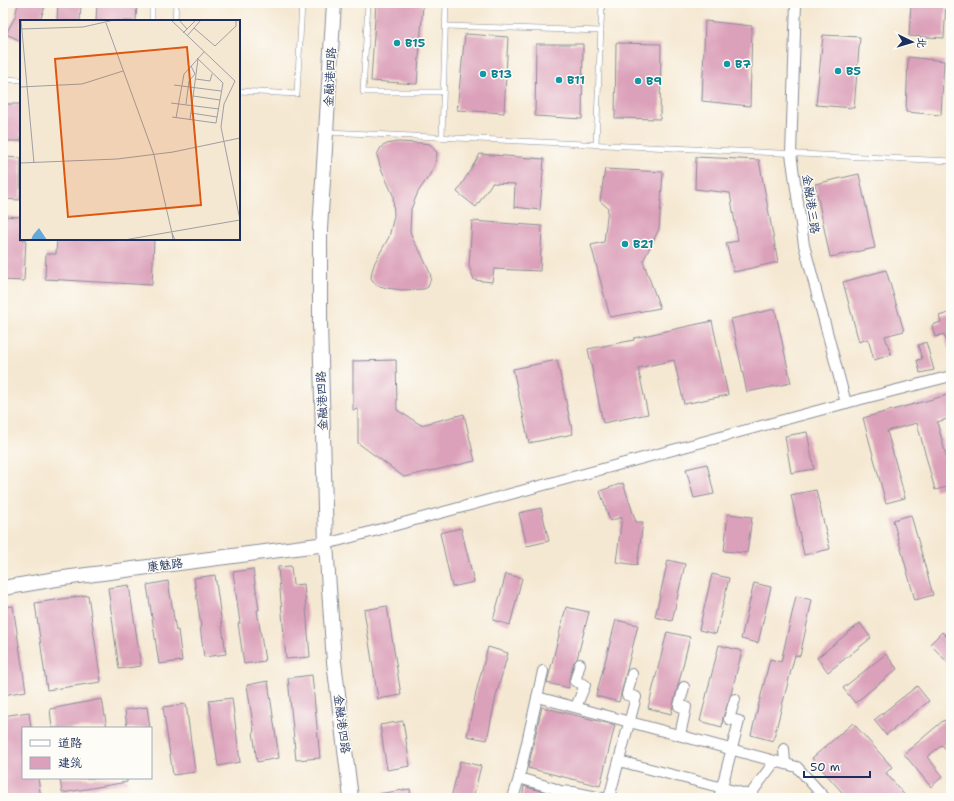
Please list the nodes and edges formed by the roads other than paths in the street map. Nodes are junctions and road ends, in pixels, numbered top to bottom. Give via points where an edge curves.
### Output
1 (152, 3) edge
2 (176, 3) edge
3 (302, 3) edge
4 (334, 3) edge
5 (368, 3) edge
6 (446, 3) edge
7 (602, 3) edge
8 (796, 3) edge
9 (152, 20) edge
10 (175, 20) edge
11 (446, 26) junction
12 (601, 31) junction
13 (3, 79) edge
14 (20, 80) edge
15 (240, 91) edge
16 (443, 92) junction
17 (326, 132) junction
18 (442, 137) junction
19 (596, 144) junction
20 (791, 154) junction
21 (951, 161) edge
22 (951, 376) edge
23 (846, 403) junction
24 (326, 544) junction
25 (3, 588) edge
26 (580, 664) dead end
27 (543, 671) dead end
28 (632, 674) dead end
29 (684, 687) dead end
30 (537, 697) junction
31 (735, 699) dead end
32 (576, 707) junction
33 (629, 721) junction
34 (680, 735) junction
35 (732, 749) junction
36 (784, 749) dead end
37 (775, 760) junction
38 (618, 761) junction
39 (785, 763) junction
40 (519, 778) junction
41 (722, 788) junction
42 (559, 794) edge
43 (752, 796) edge
44 (351, 798) edge
45 (513, 798) edge
46 (602, 798) edge
47 (609, 798) edge
48 (720, 798) edge
49 (825, 798) edge

1 - 9 lane
2 - 10 lane
3 - 15 lane via 297,94
4 - 17 street, 金融港四路
5 - 16 lane via 363,92
6 - 11 lane
7 - 12 lane
8 - 20 street, 金融港三路
11 - 12 lane
11 - 16 lane
12 - 19 lane
13 - 14 lane
16 - 18 lane
17 - 18 lane
17 - 24 street, 金融港四路 via 320,229
18 - 19 lane
19 - 20 lane
20 - 21 lane
20 - 23 street, 金融港三路 via 804,245
22 - 23 street
23 - 24 street
24 - 25 street, 康魅路
24 - 44 street, 金融港四路 via 334,662
26 - 32 street via 575,681 584,685
27 - 30 street
28 - 33 street via 627,695 636,697
29 - 34 street via 679,706 686,707
30 - 32 street
30 - 40 street
31 - 35 street via 729,718 739,721
32 - 33 street
33 - 34 street
33 - 38 street
34 - 35 street
35 - 37 street
35 - 41 street
36 - 39 street
37 - 39 street
37 - 43 street
38 - 41 street
38 - 47 street
39 - 49 street via 797,767
40 - 42 street via 553,788
40 - 45 street
41 - 43 street
41 - 48 street
42 - 46 street via 573,792

